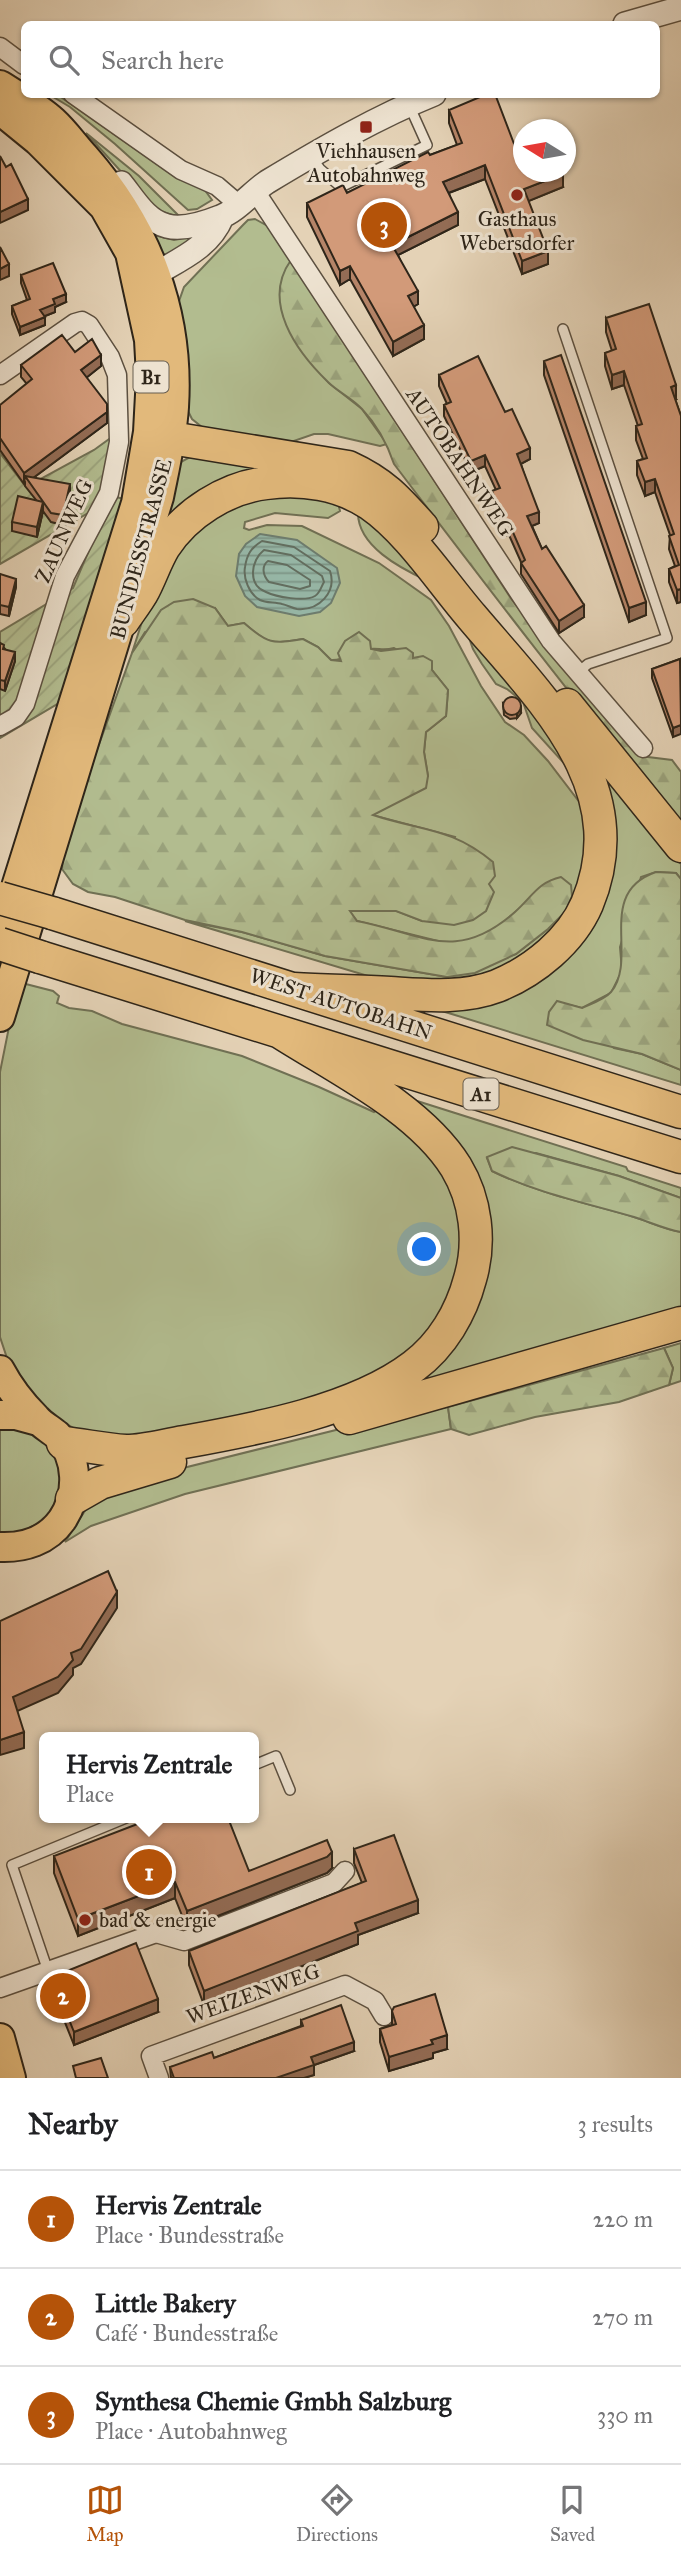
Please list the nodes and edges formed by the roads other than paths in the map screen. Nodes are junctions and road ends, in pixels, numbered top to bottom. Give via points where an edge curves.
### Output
1 (681, 8) edge
2 (636, 21) edge
3 (0, 47) edge
4 (21, 63) edge
5 (0, 85) edge
6 (79, 98) edge
7 (426, 98) edge
8 (409, 105) junction
9 (1, 113) edge
10 (52, 121) junction
11 (311, 157) junction
12 (238, 204) junction
13 (130, 253) junction
14 (157, 273) junction
15 (563, 328) dead end
16 (0, 375) edge
17 (171, 438) junction
18 (136, 503) junction
19 (123, 621) junction
20 (578, 673) junction
21 (0, 726) edge
22 (643, 748) dead end
23 (681, 846) edge
24 (0, 898) edge
25 (0, 938) edge
26 (0, 944) edge
27 (294, 989) junction
28 (0, 1017) edge
29 (280, 1032) junction
30 (681, 1112) edge
31 (681, 1157) edge
32 (681, 1323) edge
33 (0, 1370) edge
34 (0, 1415) edge
35 (38, 1421) junction
36 (63, 1443) junction
37 (72, 1499) junction
38 (1, 1548) edge
39 (259, 1763) edge
40 (290, 1790) dead end
41 (114, 1823) edge
42 (345, 1871) dead end
43 (48, 1971) junction
44 (0, 1988) edge
45 (384, 2016) dead end
46 (0, 2038) edge
47 (11, 2078) edge
48 (159, 2078) edge

1 - 2 street
3 - 4 street
5 - 10 main road, BUNDESSTRASSE / B1
6 - 12 street, AUTOBAHNWEG
7 - 8 street
8 - 11 street
8 - 11 lane via 427,145 341,187
9 - 13 main road, BUNDESSTRASSE / B1 via 38,141 104,207
10 - 12 street via 70,128 141,210 166,226 182,228
10 - 14 main road, BUNDESSTRASSE / B1 via 123,206
11 - 12 street
12 - 14 street via 198,249
12 - 20 street, AUTOBAHNWEG
13 - 14 street
13 - 18 main road, BUNDESSTRASSE / B1 via 149,340 151,376 148,432
14 - 17 main road, BUNDESSTRASSE / B1 via 172,348
15 - 20 lane via 667,638 588,664
16 - 21 street, ZAUNWEG via 82,321 115,367 119,431 109,493 65,576 25,704 16,717
17 - 18 main road via 158,451 154,471
17 - 19 main road, BUNDESSTRASSE / B1
17 - 23 highway via 348,467 389,490
18 - 25 main road, BUNDESSTRASSE / B1
19 - 27 highway via 164,548 197,510 265,483 333,486 369,504 395,526 524,677 581,759 599,807 600,859 582,915 561,944 496,986 463,993 435,996
19 - 28 main road, BUNDESSTRASSE / B1
20 - 22 street, AUTOBAHNWEG
24 - 27 highway, WEST AUTOBAHN / A1, bridge
26 - 29 highway, WEST AUTOBAHN / A1, bridge
27 - 30 highway, WEST AUTOBAHN / A1
29 - 31 highway, WEST AUTOBAHN / A1
29 - 36 highway via 410,1116 436,1140 457,1169 476,1226 476,1260 464,1302 442,1339 414,1366 345,1403 229,1433 128,1451
32 - 37 highway via 268,1440 152,1466 100,1483
33 - 35 main road
34 - 35 main road
35 - 36 main road
36 - 37 main road via 74,1469
37 - 38 main road via 56,1528 46,1535 25,1545
39 - 40 lane via 276,1756
41 - 43 lane via 12,1865
42 - 43 street via 334,1883 184,1941 156,1933
43 - 44 street
45 - 48 street, WEIZENWEG via 375,2001 345,1985 151,2056
46 - 47 main road

